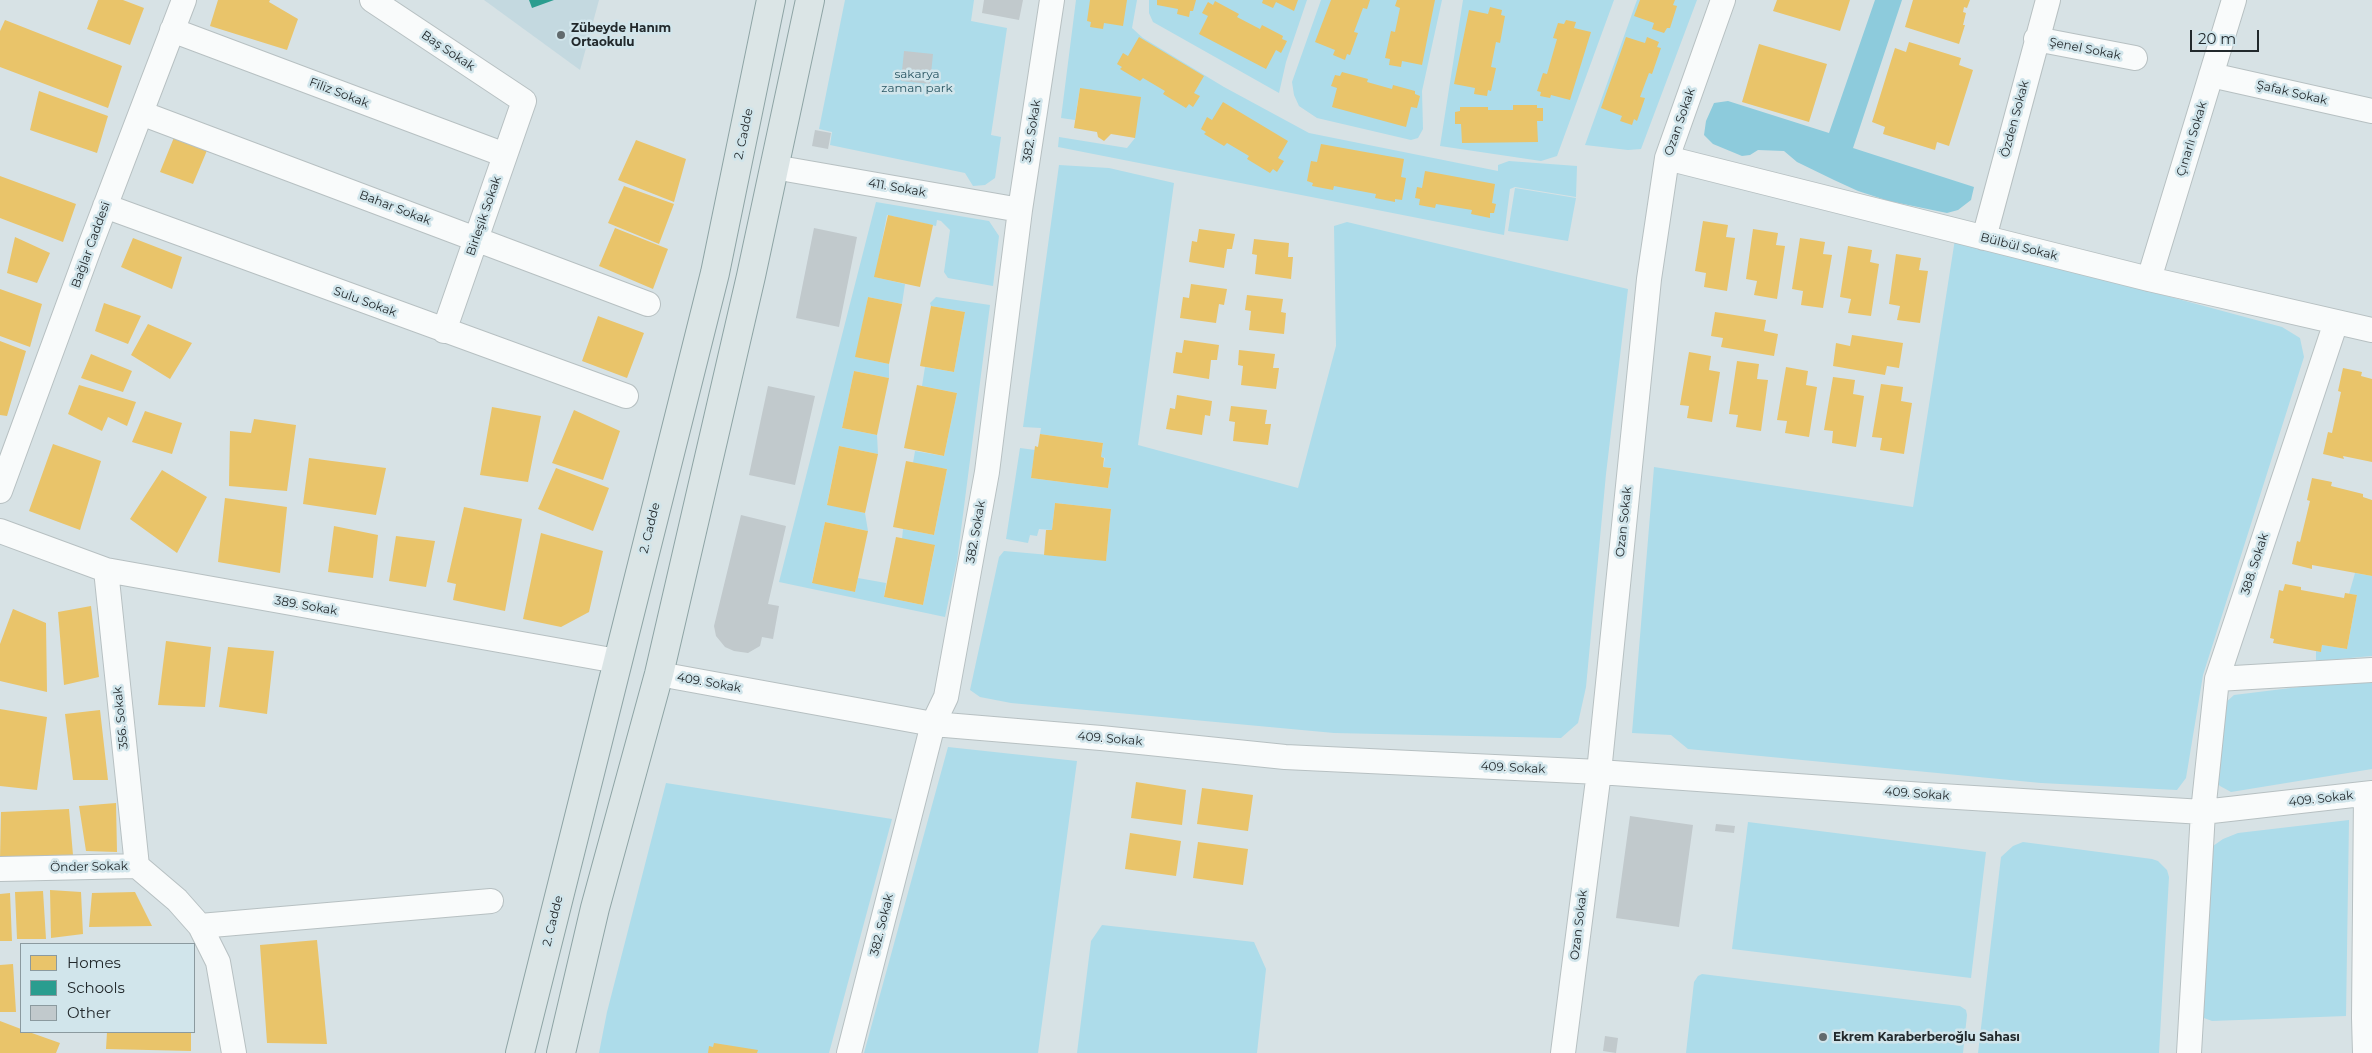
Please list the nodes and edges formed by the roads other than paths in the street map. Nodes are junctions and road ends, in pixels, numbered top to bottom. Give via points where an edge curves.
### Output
1 (372, 0) edge
2 (771, 0) edge
3 (810, 0) edge
4 (1052, 0) edge
5 (1723, 0) edge
6 (2048, 0) edge
7 (2234, 0) edge
8 (177, 2) edge
9 (172, 30) junction
10 (2036, 39) junction
11 (2135, 58) dead end
12 (2211, 75) junction
13 (524, 102) joint
14 (2372, 111) edge
15 (141, 112) junction
16 (505, 155) junction
17 (1667, 158) junction
18 (774, 167) junction
19 (105, 206) junction
20 (1020, 210) junction
21 (1984, 238) junction
22 (476, 239) junction
23 (2149, 279) junction
24 (648, 304) dead end
25 (2336, 322) junction
26 (2372, 330) edge
27 (444, 331) junction
28 (626, 396) dead end
29 (0, 491) edge
30 (0, 531) edge
31 (106, 570) junction
32 (618, 662) junction
33 (2372, 670) edge
34 (659, 674) junction
35 (2217, 679) junction
36 (933, 724) junction
37 (1599, 772) junction
38 (2369, 794) edge
39 (2203, 812) junction
40 (137, 866) junction
41 (0, 869) edge
42 (491, 900) dead end
43 (200, 926) junction
44 (2368, 1018) edge
45 (234, 1053) edge
46 (520, 1053) edge
47 (561, 1053) edge
48 (849, 1053) edge
49 (1563, 1053) edge
50 (2189, 1053) edge
51 (2365, 1053) edge

1 - 13 street, Baş Sokak
2 - 32 main road, 2. Cadde via 715,273
3 - 18 main road
4 - 20 street, 382. Sokak
5 - 17 street, Ozan Sokak
6 - 10 street, Özden Sokak
7 - 12 street, Çınarlı Sokak
8 - 9 street, Bağlar Caddesi
9 - 15 street, Bağlar Caddesi
9 - 16 street, Filiz Sokak
10 - 11 street, Şenel Sokak
10 - 21 street, Özden Sokak
12 - 14 street, Şafak Sokak
12 - 23 street, Çınarlı Sokak
13 - 16 street, Birleşik Sokak
15 - 19 street, Bağlar Caddesi
15 - 22 street, Bahar Sokak
16 - 22 street, Birleşik Sokak
17 - 21 street, Bülbül Sokak
17 - 37 street, Ozan Sokak via 1649,279
18 - 20 street, 411. Sokak
18 - 34 main road
19 - 27 street, Sulu Sokak
19 - 29 street, Bağlar Caddesi
20 - 36 street, 382. Sokak via 987,472 946,697
21 - 23 street, Bülbül Sokak
22 - 24 street, Bahar Sokak
22 - 27 street, Birleşik Sokak
23 - 25 street, Bülbül Sokak
25 - 26 street, Bülbül Sokak
25 - 35 street, 388. Sokak
27 - 28 street, Sulu Sokak
30 - 31 street, 389. Sokak
31 - 32 street, 389. Sokak
31 - 40 street, 356. Sokak
32 - 46 main road, 2. Cadde
33 - 35 street
34 - 36 street, 409. Sokak
34 - 47 main road via 595,908
35 - 39 street, 388. Sokak
36 - 37 street, 409. Sokak via 1285,757
36 - 48 street, 382. Sokak
37 - 39 street, 409. Sokak
37 - 49 street, Ozan Sokak
38 - 39 street, 409. Sokak
38 - 44 street
39 - 50 street, 388. Sokak
40 - 41 street, Önder Sokak
40 - 43 street, Önder Sokak via 177,900
42 - 43 street
43 - 45 street, Önder Sokak via 218,962
44 - 51 street

